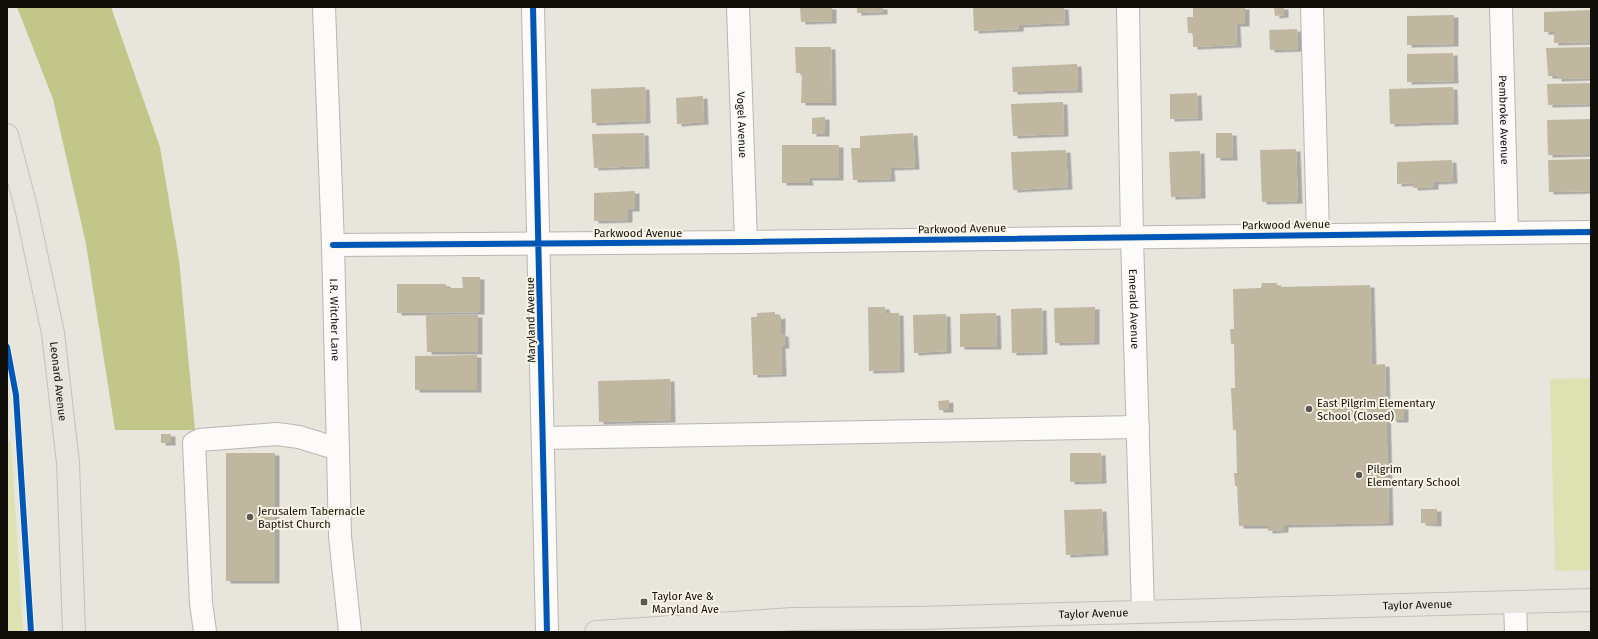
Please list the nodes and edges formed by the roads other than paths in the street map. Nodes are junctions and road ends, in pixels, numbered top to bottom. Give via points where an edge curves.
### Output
1 (324, 7) edge
2 (533, 7) edge
3 (738, 7) edge
4 (1128, 7) edge
5 (1312, 7) edge
6 (1501, 7) edge
7 (7, 135) edge
8 (1591, 232) edge
9 (1507, 233) junction
10 (1318, 235) junction
11 (1132, 237) junction
12 (746, 242) junction
13 (539, 243) junction
14 (333, 245) junction
15 (1138, 427) junction
16 (543, 438) junction
17 (338, 449) junction
18 (1591, 600) edge
19 (1514, 602) junction
20 (1143, 611) junction
21 (917, 625) edge
22 (74, 632) edge
23 (205, 632) edge
24 (350, 632) edge
25 (548, 632) edge
26 (596, 632) edge
27 (1516, 632) edge

1 - 14 street, I.R. Witcher Lane
2 - 13 street, Maryland Avenue
3 - 12 street, Vogel Avenue
4 - 11 street, Emerald Avenue
5 - 10 street
6 - 9 street, Pembroke Avenue
7 - 22 main road, Leonard Avenue via 26,207 54,340 68,463
8 - 9 street, Parkwood Avenue
9 - 10 street, Parkwood Avenue
10 - 11 street, Parkwood Avenue
11 - 12 street, Parkwood Avenue
11 - 15 street, Emerald Avenue
12 - 13 street, Parkwood Avenue
13 - 14 street, Parkwood Avenue
13 - 16 street, Maryland Avenue
14 - 17 street, I.R. Witcher Lane
15 - 16 street
15 - 20 street, Emerald Avenue
16 - 25 street, Maryland Avenue
17 - 23 street via 299,437 277,434 200,440 194,444 201,603
17 - 24 street, I.R. Witcher Lane via 340,536
18 - 19 main road, Taylor Avenue
19 - 20 main road, Taylor Avenue
19 - 27 street
20 - 21 main road, Taylor Avenue
21 - 26 main road, Taylor Avenue via 793,619

